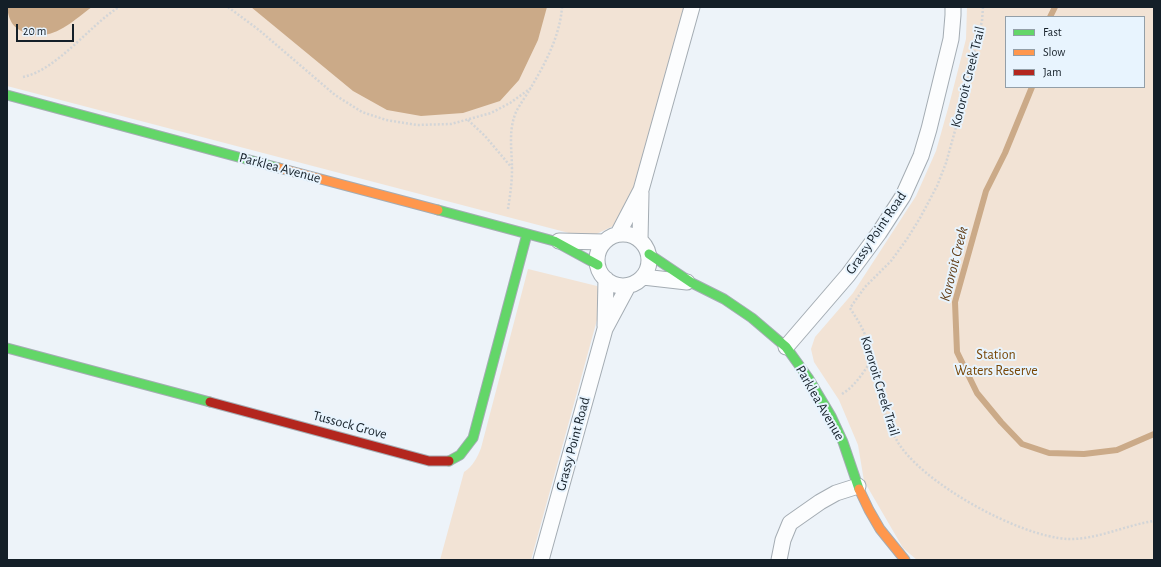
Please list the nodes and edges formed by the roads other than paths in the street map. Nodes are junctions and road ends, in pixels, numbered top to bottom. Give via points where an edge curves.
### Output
1 (692, 7) edge
2 (953, 7) edge
3 (7, 95) edge
4 (642, 190) junction
5 (527, 234) junction
6 (618, 234) junction
7 (640, 240) junction
8 (554, 241) junction
9 (604, 242) junction
10 (649, 254) junction
11 (598, 265) junction
12 (643, 277) junction
13 (606, 279) junction
14 (692, 282) junction
15 (628, 286) junction
16 (605, 329) junction
17 (786, 347) junction
18 (7, 348) edge
19 (858, 486) junction
20 (541, 560) edge
21 (779, 560) edge
22 (905, 560) edge

1 - 4 street
2 - 17 street, Grassy Point Road via 951,39 929,129 921,156 902,196 848,275
3 - 5 street, Parklea Avenue
4 - 6 street
4 - 7 street
5 - 8 street, Parklea Avenue
5 - 18 street, Tussock Grove via 473,438 466,451 458,458 448,461 429,461
6 - 7 street via 630,234
6 - 9 street
7 - 10 street
8 - 9 street, Parklea Avenue
8 - 11 street, Parklea Avenue
9 - 11 street via 598,253
10 - 12 street via 649,266
10 - 14 street, Parklea Avenue
11 - 13 street
12 - 14 street, Parklea Avenue
12 - 15 street
13 - 15 street via 616,285
13 - 16 street, Grassy Point Road
14 - 17 street, Parklea Avenue via 752,318
15 - 16 street, Grassy Point Road
16 - 20 street, Grassy Point Road
17 - 19 street, Parklea Avenue via 825,406 843,442
19 - 21 street via 836,493 790,523
19 - 22 street, Parklea Avenue via 868,510 880,529

